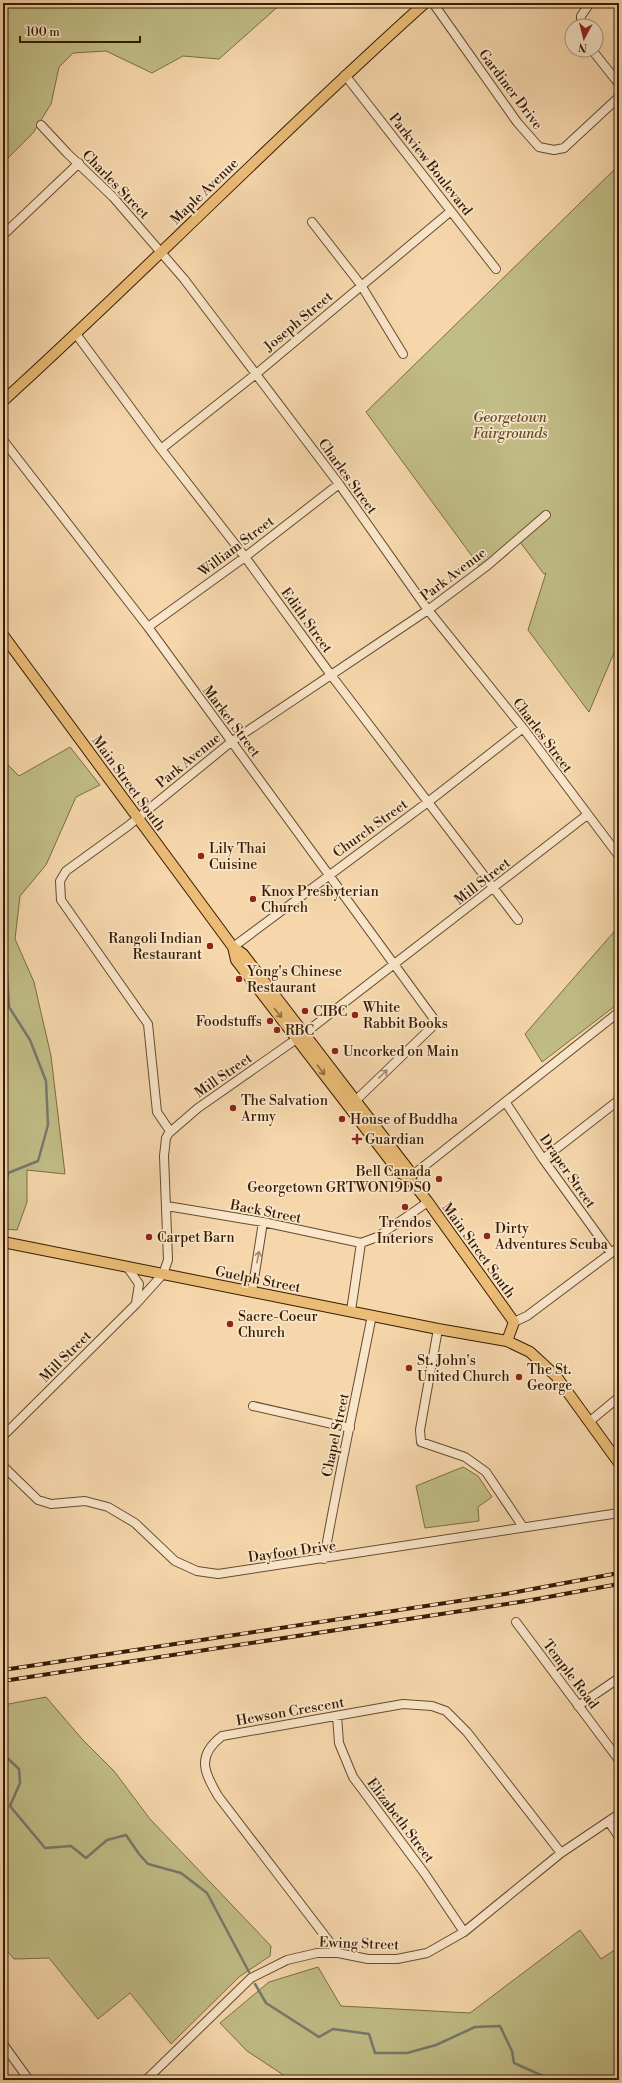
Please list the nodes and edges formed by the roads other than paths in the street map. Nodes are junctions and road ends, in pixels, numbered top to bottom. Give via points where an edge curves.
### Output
1 (425, 3) edge
2 (433, 3) edge
3 (590, 3) edge
4 (581, 18) edge
5 (598, 58) edge
6 (345, 75) junction
7 (619, 84) edge
8 (619, 97) edge
9 (41, 125) dead end
10 (79, 163) junction
11 (451, 210) junction
12 (312, 222) dead end
13 (3, 235) edge
14 (161, 252) junction
15 (496, 269) dead end
16 (361, 285) junction
17 (76, 334) junction
18 (404, 354) dead end
19 (256, 374) junction
20 (3, 401) edge
21 (3, 440) edge
22 (161, 449) junction
23 (339, 484) junction
24 (546, 515) dead end
25 (245, 557) junction
26 (428, 610) junction
27 (148, 628) junction
28 (3, 635) edge
29 (331, 675) junction
30 (523, 728) junction
31 (231, 742) junction
32 (428, 802) junction
33 (587, 815) junction
34 (137, 818) junction
35 (619, 856) edge
36 (330, 874) junction
37 (493, 890) junction
38 (518, 920) dead end
39 (233, 947) junction
40 (395, 964) junction
41 (619, 1012) edge
42 (301, 1036) junction
43 (619, 1100) edge
44 (506, 1103) junction
45 (352, 1104) junction
46 (170, 1131) junction
47 (543, 1159) junction
48 (409, 1178) junction
49 (428, 1202) junction
50 (167, 1206) junction
51 (264, 1222) junction
52 (7, 1243) edge
53 (360, 1243) junction
54 (619, 1247) edge
55 (611, 1253) junction
56 (128, 1268) junction
57 (163, 1274) junction
58 (252, 1292) junction
59 (136, 1304) junction
60 (351, 1311) junction
61 (372, 1315) junction
62 (514, 1322) junction
63 (438, 1329) junction
64 (507, 1341) junction
65 (619, 1397) edge
66 (254, 1406) dead end
67 (589, 1422) junction
68 (350, 1428) junction
69 (3, 1436) edge
70 (619, 1463) edge
71 (3, 1466) edge
72 (619, 1513) edge
73 (523, 1527) junction
74 (324, 1560) junction
75 (516, 1622) dead end
76 (619, 1678) edge
77 (578, 1706) junction
78 (337, 1716) junction
79 (619, 1760) edge
80 (619, 1814) edge
81 (609, 1822) junction
82 (619, 1837) edge
83 (561, 1852) junction
84 (464, 1932) junction
85 (338, 1953) junction
86 (3, 2044) edge
87 (148, 2079) edge
88 (29, 2080) edge

1 - 6 main road, Maple Avenue
2 - 8 street, Gardiner Drive via 517,122 539,146 554,150 564,148
3 - 4 street
5 - 7 street
6 - 11 street, Parkview Boulevard
6 - 14 main road, Maple Avenue
9 - 10 street, Charles Street
10 - 13 street
10 - 14 street, Charles Street
11 - 15 street, Parkview Boulevard
11 - 16 street, Joseph Street
12 - 16 street
14 - 17 main road, Maple Avenue
14 - 19 street, Charles Street
16 - 18 street
16 - 19 street, Joseph Street
17 - 20 main road, Maple Avenue
17 - 22 street, Edith Street
19 - 22 street, Joseph Street
19 - 23 street, Charles Street
21 - 27 street, Market Street
22 - 25 street, Edith Street
23 - 25 street, William Street
23 - 26 street, Charles Street
24 - 26 street, Park Avenue via 488,565
25 - 27 street, William Street
25 - 29 street, Edith Street
26 - 29 street, Park Avenue
26 - 30 street, Charles Street
27 - 31 street, Market Street
28 - 34 main road, Main Street South
29 - 31 street, Park Avenue
29 - 32 street, Edith Street
30 - 32 street, Church Street
30 - 33 street, Charles Street
31 - 34 street, Park Avenue
31 - 36 street, Market Street
32 - 36 street, Church Street
32 - 37 street, Edith Street
33 - 35 street, Charles Street
33 - 37 street, Mill Street
34 - 39 main road, Main Street South
34 - 46 street, Park Avenue via 66,871 60,881 61,900 148,1024 157,1112
36 - 39 street, Church Street
36 - 40 street, Market Street
37 - 38 street, Edith Street
37 - 40 street, Mill Street
39 - 42 main road, Main Street South via 236,960
40 - 42 street, Mill Street
45 -> 40 street, Market Street via 435,1022
41 - 44 street
42 - 45 main road, Main Street South
42 - 46 street, Mill Street
43 - 47 street
44 - 47 street, Draper Street
44 - 48 street
45 - 48 main road, Main Street South via 399,1172
46 - 50 street, Mill Street via 166,1138 164,1156
47 - 55 street, Draper Street
48 - 49 main road, Main Street South
49 - 53 street via 377,1236
49 - 62 main road, Main Street South
50 - 51 street, Back Street
50 - 57 street, Mill Street via 168,1260
51 - 53 street, Back Street
58 -> 51 street
52 - 56 main road, Guelph Street
53 - 60 street
54 - 55 street
55 - 62 street via 527,1316
56 - 57 main road, Guelph Street
56 - 59 street via 139,1284
57 - 58 main road, Guelph Street
57 - 59 street, Mill Street
58 - 60 main road, Guelph Street
59 - 69 street, Mill Street
60 - 61 main road, Guelph Street
61 - 63 main road, Guelph Street
61 - 68 street, Chapel Street
62 - 64 main road
63 - 64 main road, Guelph Street
63 - 73 street via 420,1430 421,1442 465,1456 486,1472
64 - 67 main road, Guelph Street via 542,1361
65 - 67 street
66 - 68 street
67 - 70 main road, Guelph Street
68 - 74 street, Chapel Street via 336,1486
71 - 74 street, Dayfoot Drive via 38,1500 51,1504 85,1501 108,1507 135,1523 175,1561 197,1571 218,1574
72 - 73 street, Dayfoot Drive
73 - 74 street, Dayfoot Drive
75 - 77 street, Temple Road
76 - 77 street
77 - 79 street, Temple Road
78 - 83 street, Hewson Crescent via 404,1704 432,1706 446,1711 467,1732
78 - 84 street, Elizabeth Street via 339,1743 352,1777 425,1874
78 - 85 street, Hewson Crescent via 222,1736 210,1746 204,1765 205,1775 218,1796
80 - 81 street, Ewing Street
81 - 82 street
81 - 83 street, Ewing Street
83 - 84 street, Ewing Street
84 - 85 street, Ewing Street via 427,1953 397,1959 368,1959
85 - 87 street, Ewing Street via 316,1953 287,1960 252,1978
86 - 88 street

